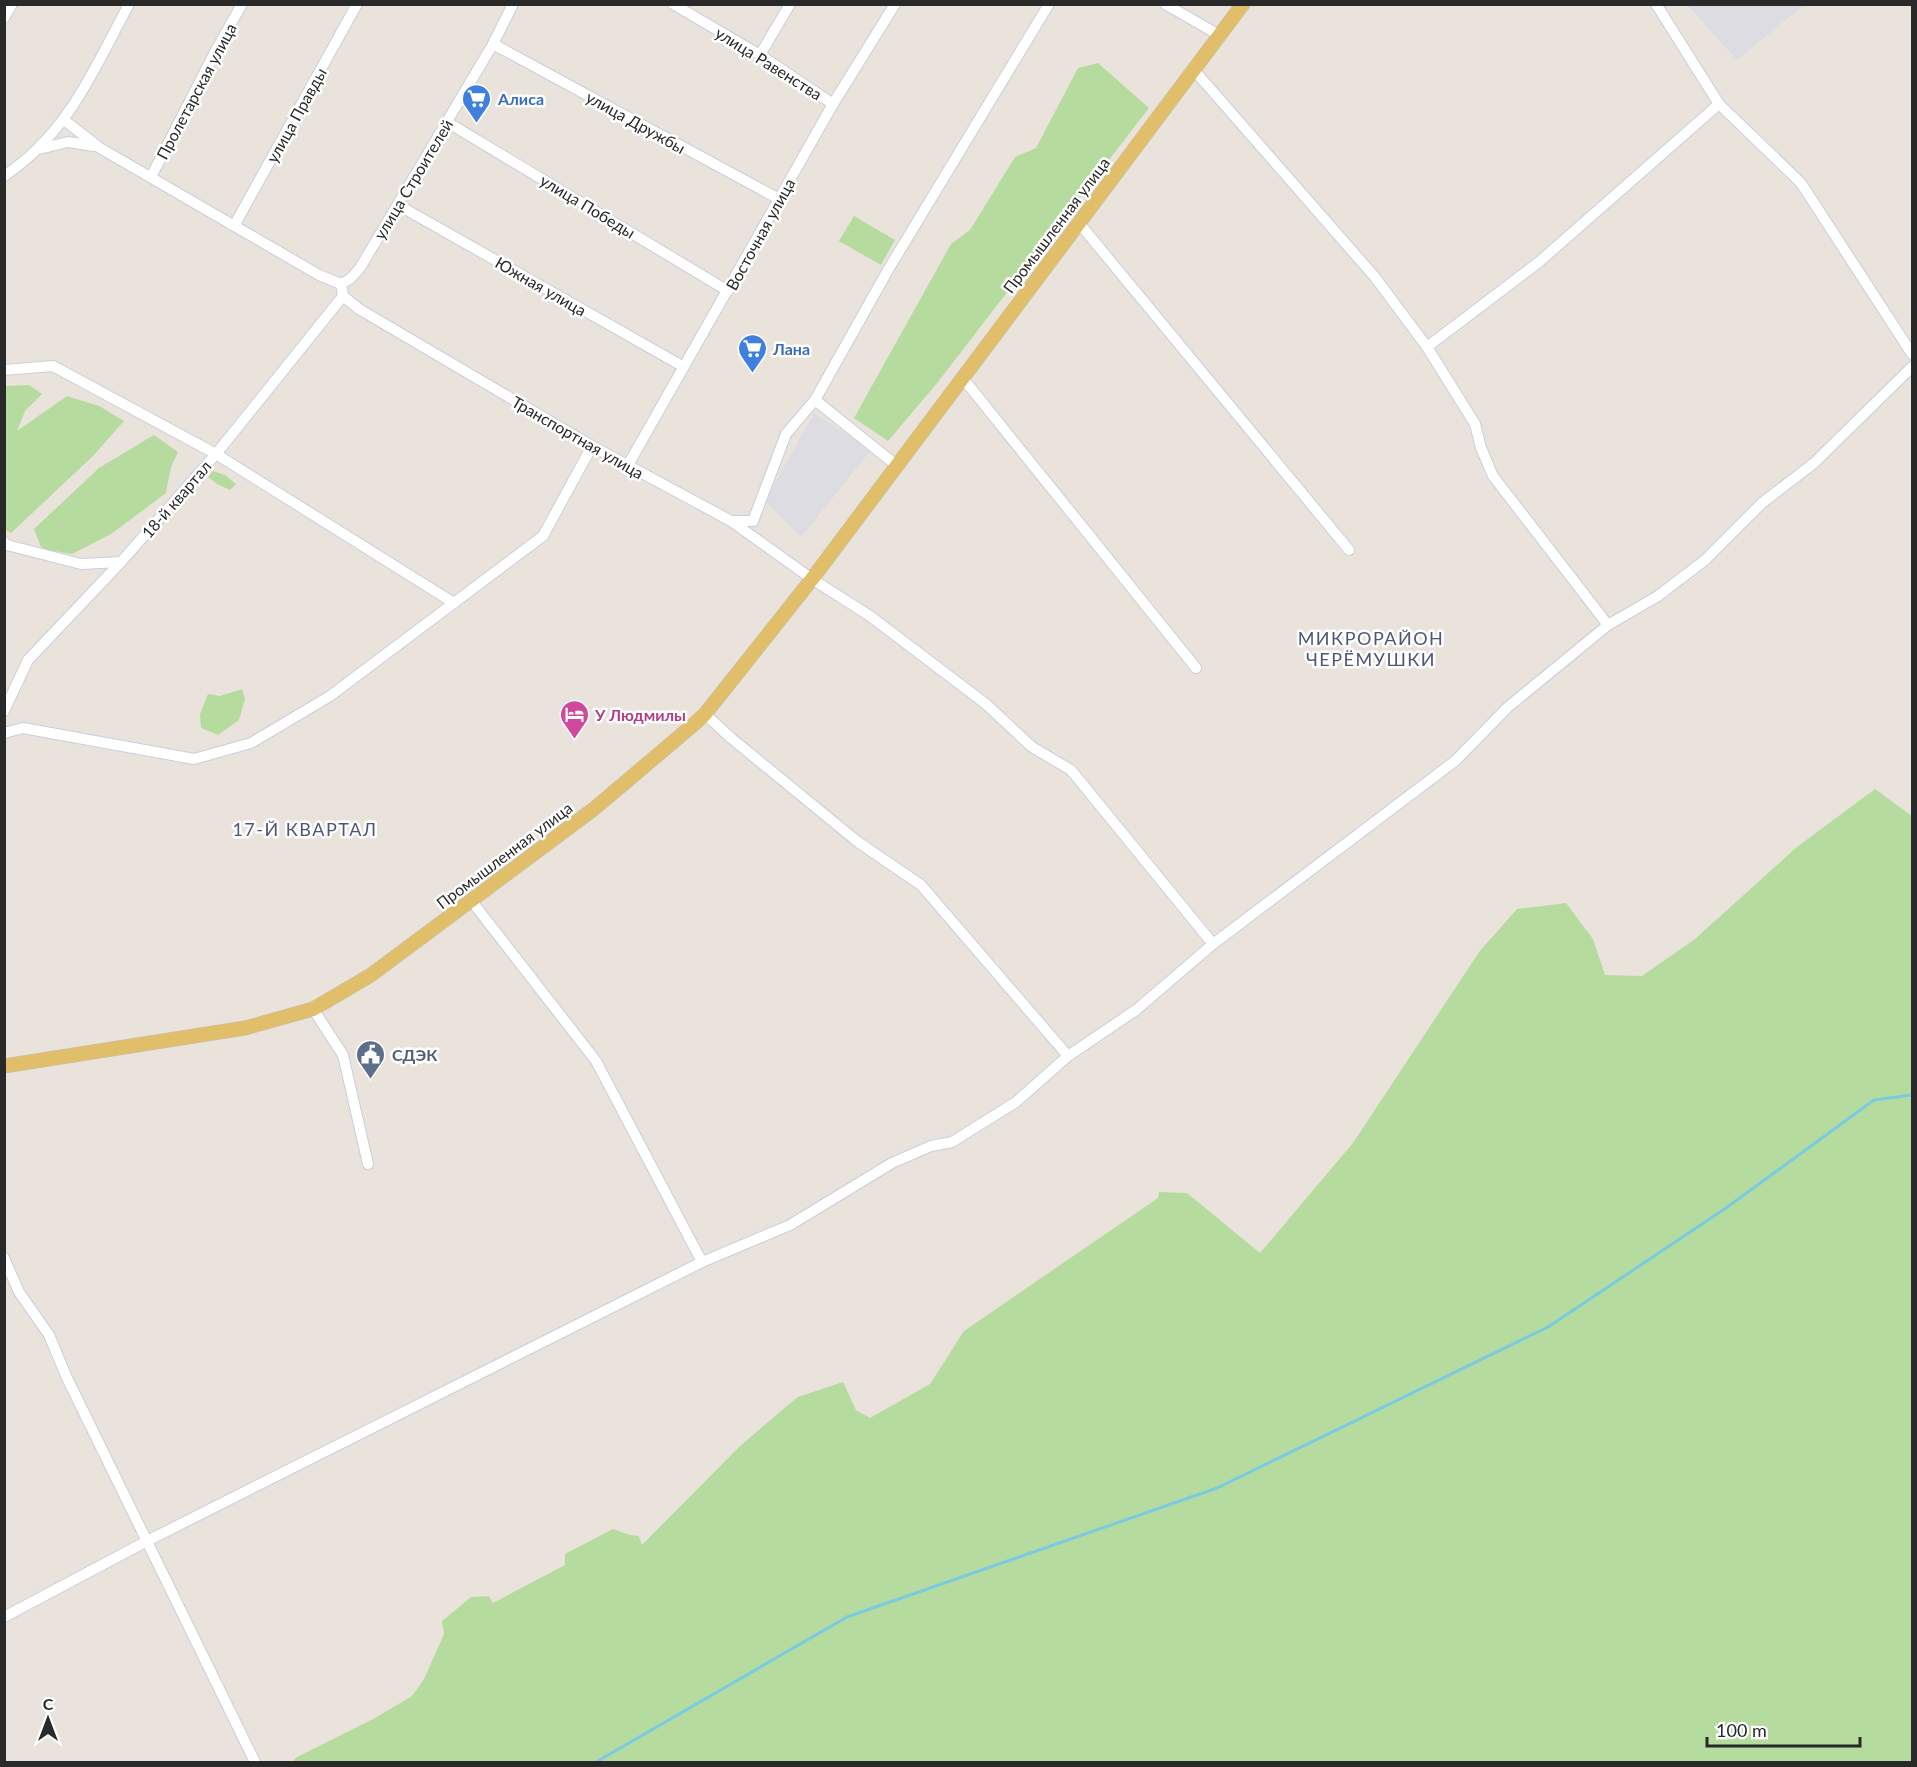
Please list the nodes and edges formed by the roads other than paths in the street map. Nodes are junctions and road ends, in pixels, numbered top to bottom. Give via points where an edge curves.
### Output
1 (12, 4) edge
2 (129, 4) edge
3 (242, 4) edge
4 (357, 4) edge
5 (513, 4) edge
6 (674, 4) edge
7 (790, 4) edge
8 (895, 4) edge
9 (1048, 4) edge
10 (1165, 4) edge
11 (1243, 4) edge
12 (1656, 4) edge
13 (4, 18) edge
14 (1219, 35) junction
15 (493, 44) junction
16 (760, 55) junction
17 (1194, 70) junction
18 (833, 104) junction
19 (1719, 104) junction
20 (64, 120) junction
21 (447, 123) junction
22 (100, 148) junction
23 (39, 149) junction
24 (4, 176) edge
25 (151, 177) junction
26 (779, 199) junction
27 (398, 204) junction
28 (1079, 223) junction
29 (234, 226) junction
30 (341, 284) junction
31 (728, 291) junction
32 (343, 296) junction
33 (1427, 347) junction
34 (1912, 354) edge
35 (684, 367) junction
36 (1912, 367) edge
37 (4, 370) edge
38 (962, 377) junction
39 (815, 400) junction
40 (592, 446) junction
41 (216, 454) junction
42 (628, 465) junction
43 (896, 465) junction
44 (731, 521) junction
45 (4, 542) edge
46 (1349, 550) dead end
47 (121, 562) junction
48 (812, 579) junction
49 (454, 603) junction
50 (1608, 625) junction
51 (1196, 668) dead end
52 (4, 711) edge
53 (705, 714) junction
54 (4, 733) edge
55 (470, 899) junction
56 (1213, 944) junction
57 (313, 1009) junction
58 (1068, 1056) junction
59 (4, 1066) edge
60 (368, 1164) dead end
61 (4, 1258) edge
62 (702, 1262) junction
63 (147, 1541) junction
64 (4, 1617) edge
65 (255, 1762) edge

1 - 13 street
2 - 20 street
3 - 25 street, Пролетарская улица
4 - 29 street, улица Правды
5 - 15 street, улица Строителей
6 - 16 street, улица Равенства
7 - 16 street
8 - 18 street, Восточная улица
9 - 39 street via 888,270
10 - 14 street
11 - 14 main road, Промышленная улица
12 - 19 street
14 - 17 main road, Промышленная улица
15 - 21 street, улица Строителей
15 - 26 street, улица Дружбы
16 - 18 street, улица Равенства
17 - 28 main road, Промышленная улица
17 - 33 street via 1374,276
18 - 26 street, Восточная улица
19 - 33 street via 1539,262
19 - 34 street via 1801,183
20 - 22 street
20 - 23 street
21 - 27 street, улица Строителей
21 - 31 street, улица Победы
22 - 23 street via 68,142
22 - 25 street
23 - 24 street
25 - 29 street
26 - 31 street, Восточная улица
27 - 30 street, улица Строителей via 360,268
27 - 35 street, Южная улица
28 - 38 main road, Промышленная улица
28 - 46 street
29 - 30 street
30 - 32 street
31 - 35 street, Восточная улица
32 - 40 street, Транспортная улица
32 - 41 street, 18-й квартал
33 - 50 street via 1475,424 1492,476
35 - 42 street, Восточная улица
36 - 50 street via 1814,463 1762,503 1705,560 1658,596
37 - 41 street via 53,366
38 - 43 main road, Промышленная улица
38 - 51 street
39 - 43 street
39 - 44 street via 786,434 753,521
40 - 42 street, Транспортная улица
40 - 49 street via 543,536
41 - 47 street, 18-й квартал
41 - 49 street
42 - 44 street, Транспортная улица
43 - 48 main road, Промышленная улица
44 - 48 street, Транспортная улица
45 - 47 street via 81,564
47 - 52 street, 18-й квартал via 28,660
48 - 53 main road, Промышленная улица
48 - 56 street, Транспортная улица via 870,616 986,704 1032,747 1071,770
49 - 54 street via 330,696 251,743 194,759 23,728
50 - 56 street via 1508,707 1455,761
53 - 55 main road, Промышленная улица via 595,808
53 - 58 street via 858,843 921,885
55 - 57 main road, Промышленная улица via 371,975
55 - 62 street via 596,1061
56 - 58 street via 1136,1010
57 - 59 main road, Промышленная улица via 245,1028
57 - 60 street via 344,1055
58 - 62 street via 1016,1102 952,1142 931,1146 892,1163 790,1225
61 - 63 street via 19,1292 49,1335
62 - 63 street
63 - 64 street
63 - 65 street

